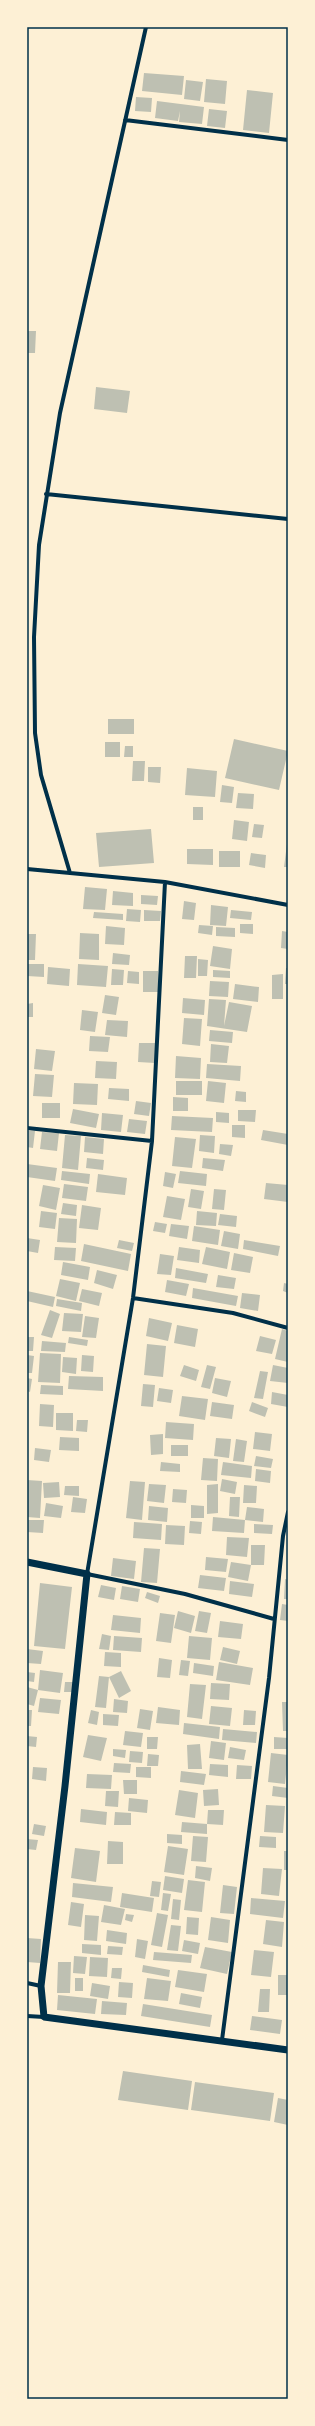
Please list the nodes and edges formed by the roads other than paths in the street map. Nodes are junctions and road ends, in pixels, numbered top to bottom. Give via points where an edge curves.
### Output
1 (146, 27) edge
2 (125, 120) junction
3 (288, 140) edge
4 (46, 494) junction
5 (288, 519) edge
6 (27, 869) edge
7 (70, 873) junction
8 (166, 882) junction
9 (288, 905) edge
10 (27, 1128) edge
11 (152, 1141) junction
12 (134, 1298) junction
13 (288, 1328) edge
14 (288, 1512) edge
15 (27, 1562) edge
16 (87, 1574) junction
17 (274, 1619) junction
18 (27, 1983) edge
19 (41, 1986) junction
20 (27, 2016) edge
21 (44, 2017) junction
22 (222, 2040) junction
23 (288, 2050) edge

1 - 2 street
2 - 3 street
2 - 4 street via 60,413
4 - 5 street
4 - 7 street via 39,545 34,637 35,733 41,775
6 - 7 street
7 - 8 street
8 - 9 street
8 - 11 street
10 - 11 street
11 - 12 street
12 - 13 street via 233,1313
12 - 16 street
14 - 17 street
15 - 16 street
16 - 17 street via 185,1594
16 - 19 street
17 - 22 street via 269,1678
18 - 19 street
19 - 21 street
20 - 21 street
21 - 22 street
22 - 23 street

